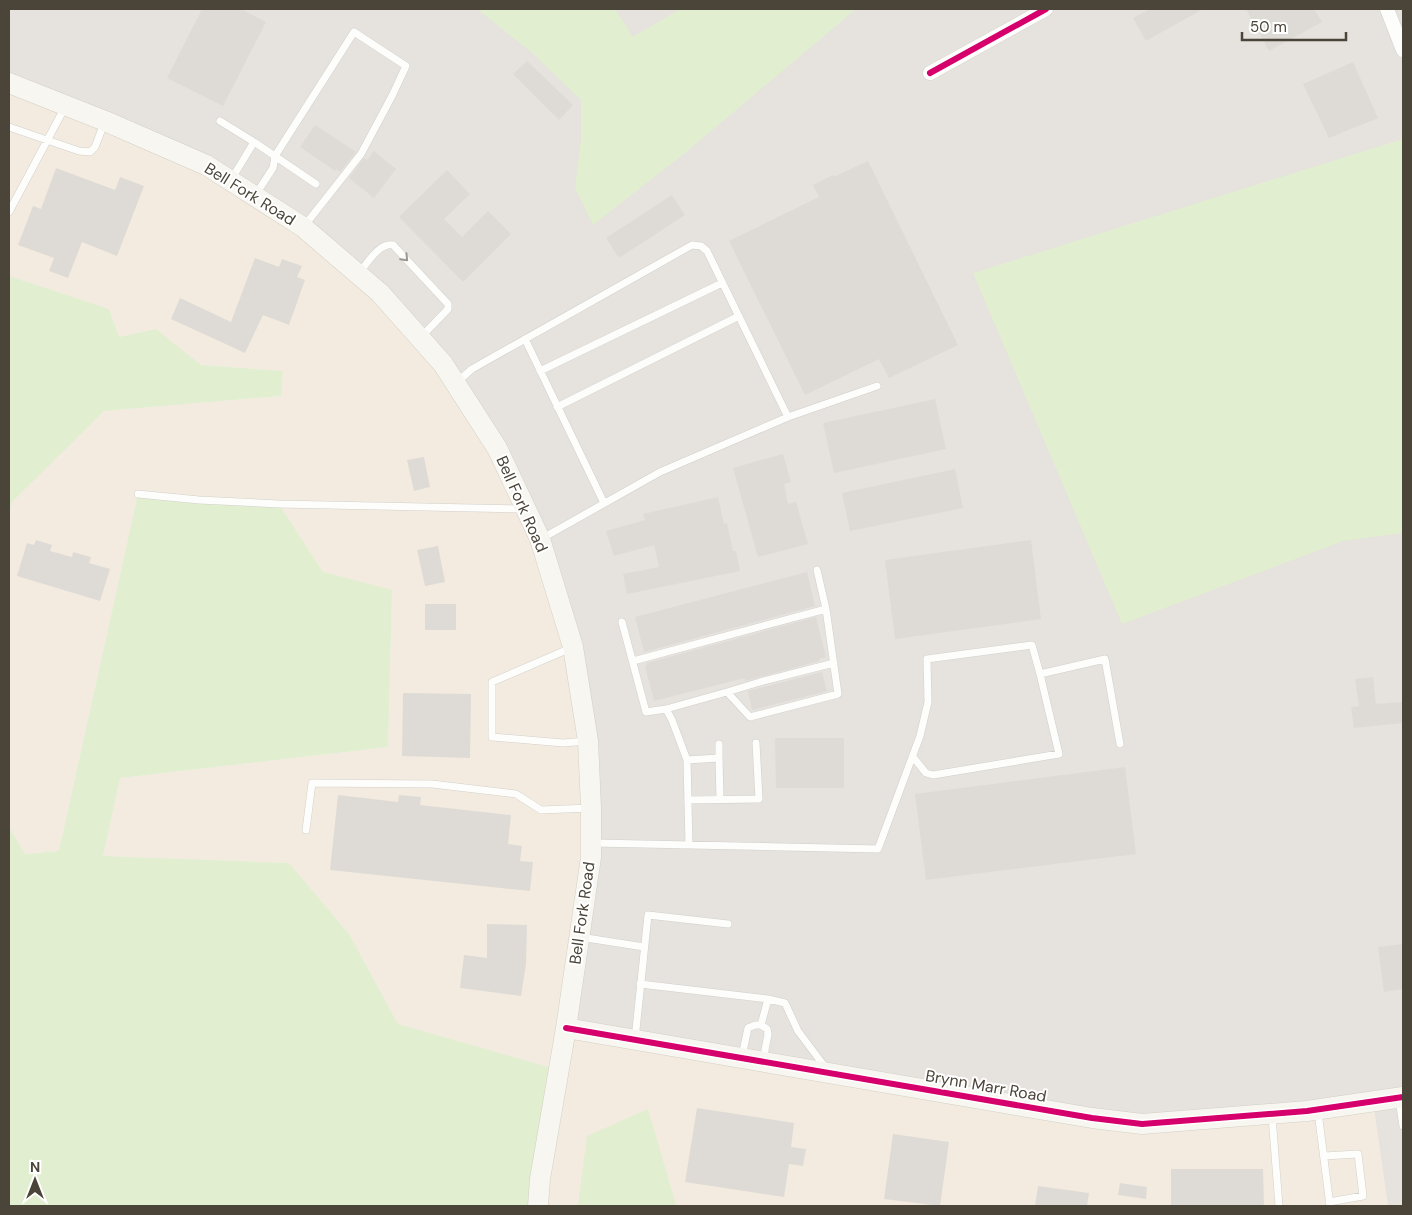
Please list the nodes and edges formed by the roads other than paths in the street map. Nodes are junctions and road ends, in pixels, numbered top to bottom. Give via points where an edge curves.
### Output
1 (1046, 9) edge
2 (1392, 10) edge
3 (1403, 50) edge
4 (930, 73) dead end
5 (9, 83) edge
6 (66, 106) junction
7 (105, 121) junction
8 (220, 121) dead end
9 (9, 128) edge
10 (47, 141) junction
11 (254, 142) junction
12 (275, 156) junction
13 (230, 180) junction
14 (316, 184) dead end
15 (254, 196) junction
16 (9, 212) edge
17 (303, 228) junction
18 (358, 274) junction
19 (722, 283) junction
20 (739, 316) junction
21 (420, 338) junction
22 (525, 339) junction
23 (540, 371) junction
24 (455, 383) junction
25 (877, 386) dead end
26 (557, 407) junction
27 (788, 418) junction
28 (138, 494) dead end
29 (604, 502) junction
30 (526, 509) junction
31 (540, 539) junction
32 (817, 570) dead end
33 (826, 609) junction
34 (622, 622) dead end
35 (573, 647) junction
36 (633, 661) junction
37 (834, 664) junction
38 (1040, 674) junction
39 (727, 692) junction
40 (666, 709) junction
41 (588, 741) junction
42 (756, 743) dead end
43 (719, 744) dead end
44 (1120, 744) dead end
45 (913, 757) junction
46 (719, 758) junction
47 (687, 760) junction
48 (720, 799) junction
49 (688, 800) junction
50 (591, 808) junction
51 (306, 830) dead end
52 (591, 843) junction
53 (689, 845) junction
54 (728, 924) dead end
55 (579, 937) junction
56 (644, 947) junction
57 (640, 984) junction
58 (768, 999) junction
59 (761, 1025) junction
60 (566, 1028) junction
61 (635, 1040) junction
62 (742, 1058) junction
63 (763, 1062) junction
64 (829, 1073) junction
65 (1401, 1098) edge
66 (1318, 1109) junction
67 (1271, 1114) junction
68 (1403, 1126) edge
69 (1324, 1156) junction
70 (1330, 1204) edge
71 (538, 1206) edge
72 (1280, 1206) edge

1 - 4 street
2 - 3 street
5 - 6 main road, Bell Fork Road
6 - 7 main road, Bell Fork Road
6 - 10 lane
7 - 10 lane via 95,148 90,152
7 - 13 main road, Bell Fork Road via 206,164
8 - 11 lane
9 - 10 lane
10 - 16 lane
11 - 12 lane
11 - 13 lane
12 - 14 lane
12 - 15 lane via 274,168
12 - 17 lane via 354,32 406,66 361,154
13 - 15 main road, Bell Fork Road
15 - 17 main road, Bell Fork Road
17 - 18 main road, Bell Fork Road
18 - 21 main road, Bell Fork Road via 380,293
18 -> 21 lane via 382,247 393,245 448,304 448,309
19 - 20 lane
19 - 22 lane via 707,251 702,246 692,246
19 - 23 lane
20 - 26 lane
20 - 27 lane
21 - 24 main road, Bell Fork Road
22 - 23 lane
22 - 24 lane via 472,369
23 - 26 lane
24 - 30 main road, Bell Fork Road via 497,448
25 - 27 lane
26 - 29 lane
27 - 29 lane via 660,472
28 - 30 lane via 279,504
29 - 31 lane
30 - 31 main road, Bell Fork Road
31 - 35 main road, Bell Fork Road
32 - 33 lane
33 - 36 lane
33 - 37 lane
34 - 36 lane
35 - 41 main road, Bell Fork Road
35 - 41 lane via 492,682 492,737 563,743
36 - 40 lane via 646,712
37 - 39 lane
37 - 39 lane via 838,694 750,717
38 - 44 lane via 1105,659
38 - 45 lane via 1032,645 927,659 928,702
38 - 45 lane via 1059,754 933,775 926,773
39 - 40 lane
40 - 47 lane
41 - 50 main road, Bell Fork Road
42 - 48 lane via 759,799
43 - 46 lane
45 - 53 lane via 878,849
46 - 47 lane
46 - 48 lane
47 - 49 lane
48 - 49 lane
49 - 53 lane
50 - 51 lane via 541,810 516,794 432,784 312,783
50 - 52 main road, Bell Fork Road
52 - 53 lane
52 - 55 main road, Bell Fork Road
54 - 56 lane via 648,915
55 - 56 lane
55 - 60 main road, Bell Fork Road
56 - 57 lane
57 - 58 lane
57 - 61 lane
58 - 59 lane
58 - 64 lane via 785,1003 798,1031
59 - 62 lane via 748,1028
59 - 63 lane via 768,1034
60 - 61 main road, Brynn Marr Road
60 - 71 main road, Bell Fork Road
61 - 62 main road, Brynn Marr Road
62 - 63 main road, Brynn Marr Road
63 - 64 main road, Brynn Marr Road
64 - 67 main road, Brynn Marr Road via 1142,1124
65 - 66 main road, Brynn Marr Road
65 - 68 lane
66 - 67 main road, Brynn Marr Road
66 - 69 lane
67 - 72 lane
69 - 70 lane
69 - 70 lane via 1358,1154 1363,1196

